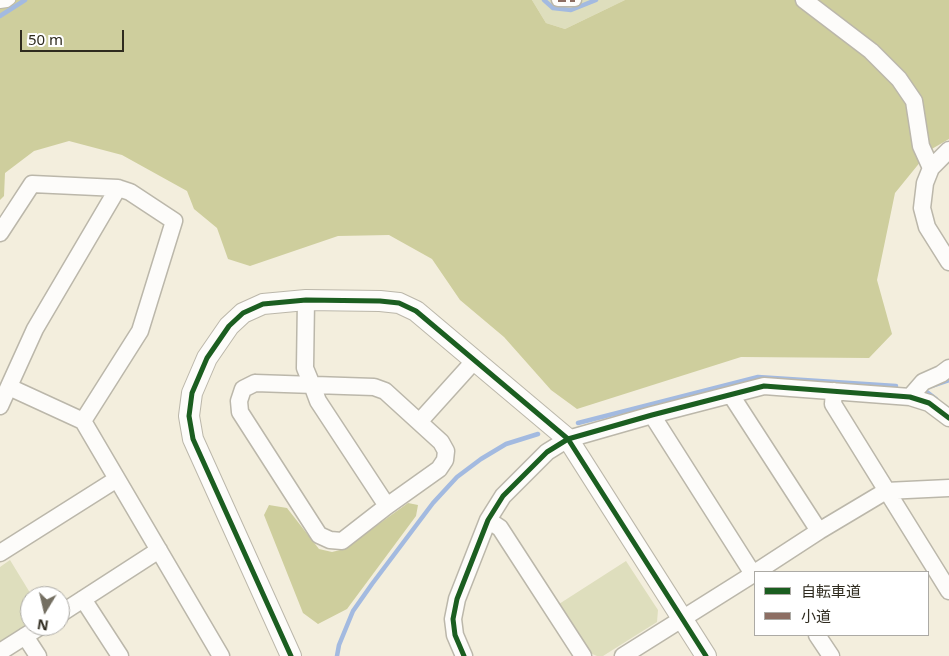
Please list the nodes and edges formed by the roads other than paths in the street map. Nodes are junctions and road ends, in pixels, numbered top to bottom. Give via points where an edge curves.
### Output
1 (11, 0) edge
2 (558, 0) edge
3 (575, 0) edge
4 (804, 0) edge
5 (0, 4) edge
6 (949, 150) edge
7 (931, 168) junction
8 (118, 188) junction
9 (2, 225) edge
10 (949, 262) edge
11 (306, 300) junction
12 (475, 360) junction
13 (949, 368) edge
14 (312, 385) junction
15 (9, 387) junction
16 (834, 391) junction
17 (732, 395) junction
18 (910, 397) junction
19 (0, 406) edge
20 (652, 415) junction
21 (949, 418) edge
22 (83, 421) junction
23 (420, 422) junction
24 (568, 439) junction
25 (117, 479) junction
26 (949, 488) edge
27 (886, 491) junction
28 (386, 506) junction
29 (488, 520) junction
30 (819, 531) junction
31 (159, 550) junction
32 (0, 553) edge
33 (774, 568) edge
34 (754, 571) edge
35 (754, 574) edge
36 (949, 590) edge
37 (84, 599) junction
38 (70, 608) edge
39 (682, 619) junction
40 (25, 636) joint
41 (819, 636) edge
42 (0, 652) edge
43 (38, 656) edge
44 (120, 656) edge
45 (221, 656) edge
46 (291, 656) edge
47 (464, 656) edge
48 (583, 656) edge
49 (623, 656) edge
50 (706, 656) edge
51 (831, 656) edge

1 - 5 lane
2 - 3 street
4 - 7 street via 871,51 899,79 914,101 922,146
6 - 7 street
7 - 10 street via 925,183 922,208 927,227
8 - 9 street via 32,184
8 - 15 street via 35,329
8 - 22 street via 130,192 174,221 140,331
11 - 12 street via 398,303 416,311
11 - 14 street via 305,368
11 - 46 street via 263,304 243,313 229,326 207,358 192,393 189,416 193,439
12 - 23 street
12 - 24 street
13 - 18 street via 923,382
14 - 23 street via 374,387 384,391
14 - 28 street via 318,401
14 - 28 street via 255,383 243,390 239,400 240,412 320,536 342,541
15 - 19 street
15 - 22 street
16 - 17 street via 764,386
16 - 18 street
16 - 27 street via 833,404
17 - 20 street
17 - 30 street
18 - 21 street via 929,403
20 - 24 street
20 - 34 street
22 - 25 street
23 - 28 street via 441,442 446,451 445,460 439,469
24 - 29 street via 547,452 503,496
24 - 39 street
25 - 31 street
25 - 32 street
26 - 27 street
27 - 30 street
27 - 36 street
29 - 47 street via 457,599 453,620
29 - 48 street via 500,528
30 - 33 street
31 - 37 street
31 - 45 street
35 - 39 street
37 - 38 street
37 - 44 street
39 - 49 street
39 - 50 street
40 - 42 street
40 - 43 street
41 - 51 street

